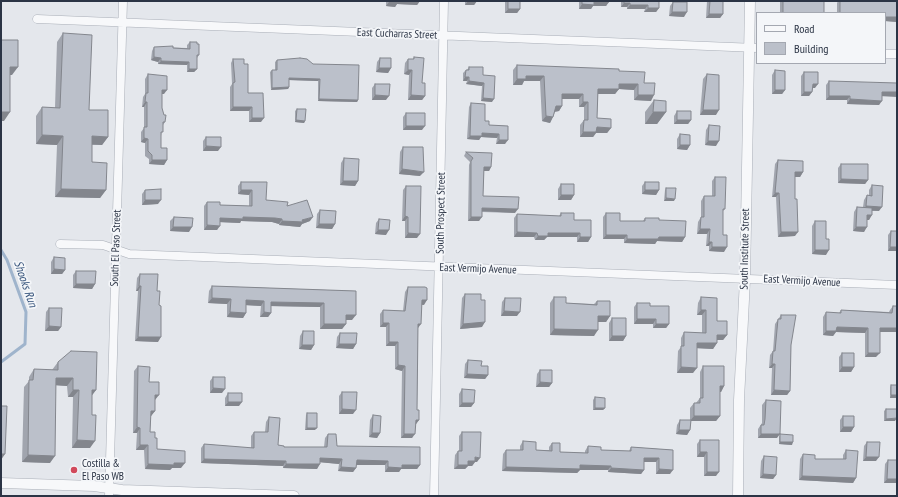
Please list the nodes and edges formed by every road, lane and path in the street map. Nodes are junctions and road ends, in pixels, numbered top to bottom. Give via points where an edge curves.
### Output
1 (123, 1) edge
2 (444, 1) edge
3 (750, 1) edge
4 (37, 19) dead end
5 (122, 23) junction
6 (444, 36) junction
7 (753, 48) edge
8 (886, 54) edge
9 (897, 54) edge
10 (60, 244) dead end
11 (116, 249) junction
12 (440, 268) junction
13 (745, 279) junction
14 (897, 285) edge
15 (1, 483) edge
16 (109, 493) edge
17 (294, 496) edge
18 (434, 496) edge
19 (738, 496) edge

1 - 5 street, South El Paso Street
2 - 6 street, South Prospect Street
3 - 7 street, South Institute Street
4 - 5 street, East Cucharras Street
5 - 6 street, East Cucharras Street
5 - 11 street, South El Paso Street
6 - 7 street, East Cucharras Street
6 - 12 street, South Prospect Street
7 - 13 street, South Institute Street
8 - 9 street
10 - 11 street, East Vermijo Avenue via 103,245
11 - 12 street, East Vermijo Avenue via 128,254
11 - 16 street, South El Paso Street
12 - 13 street, East Vermijo Avenue
12 - 18 street, South Prospect Street
13 - 14 street, East Vermijo Avenue
13 - 19 street, South Institute Street via 739,400
15 - 16 street via 94,486
16 - 17 street

